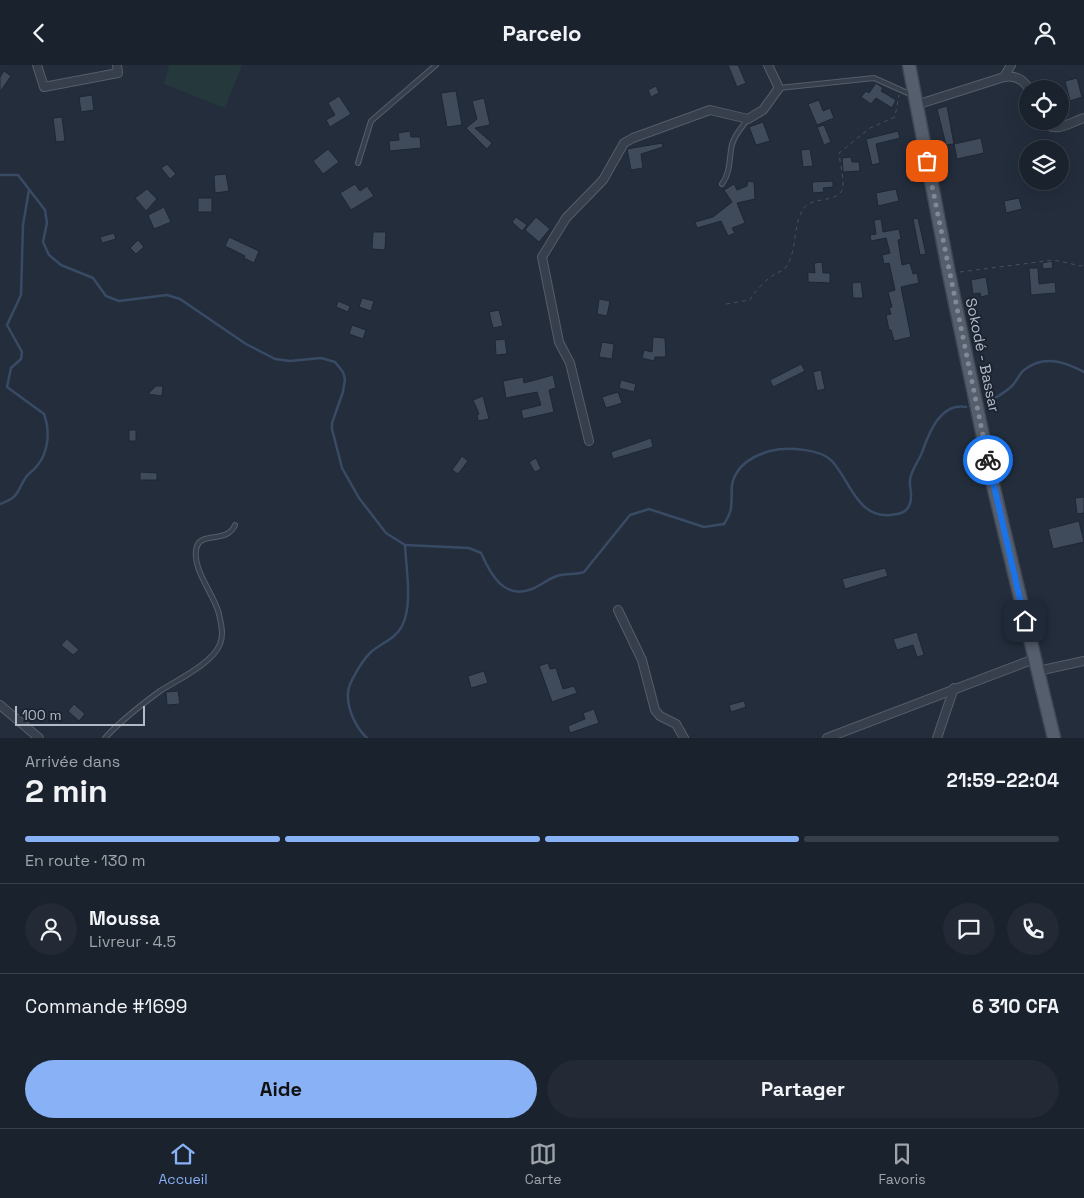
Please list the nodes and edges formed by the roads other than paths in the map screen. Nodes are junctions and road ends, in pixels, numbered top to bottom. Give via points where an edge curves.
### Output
1 (37, 65) edge
2 (117, 65) edge
3 (436, 65) edge
4 (768, 65) edge
5 (909, 65) edge
6 (1011, 65) edge
7 (1004, 77) junction
8 (1020, 80) edge
9 (779, 88) junction
10 (916, 101) junction
11 (1084, 118) edge
12 (748, 119) junction
13 (1069, 123) edge
14 (358, 163) dead end
15 (722, 184) dead end
16 (589, 441) dead end
17 (235, 525) dead end
18 (618, 610) dead end
19 (1084, 661) edge
20 (1036, 665) junction
21 (954, 688) junction
22 (0, 706) edge
23 (39, 738) edge
24 (105, 738) edge
25 (684, 738) edge
26 (827, 738) edge
27 (937, 738) edge
28 (1054, 738) edge

1 - 2 street via 44,87 118,73
3 - 14 lane via 371,121
4 - 9 street
5 - 10 main road, Sokodé - Bassar
6 - 7 street
7 - 8 street via 1011,75
7 - 10 street
9 - 10 lane via 874,78
9 - 12 street via 763,110
10 - 20 main road, Sokodé - Bassar via 949,274
11 - 13 street
12 - 15 lane via 737,133 731,148 727,177
12 - 16 street via 710,110 624,143 603,180 566,218 542,257 559,341 570,363
17 - 24 lane via 227,535 202,540 196,551 223,635 217,650 140,707
18 - 25 street via 642,660 655,710 676,724
19 - 20 street
20 - 21 street
20 - 28 main road, Sokodé - Bassar
21 - 26 street
21 - 27 street
22 - 23 street

